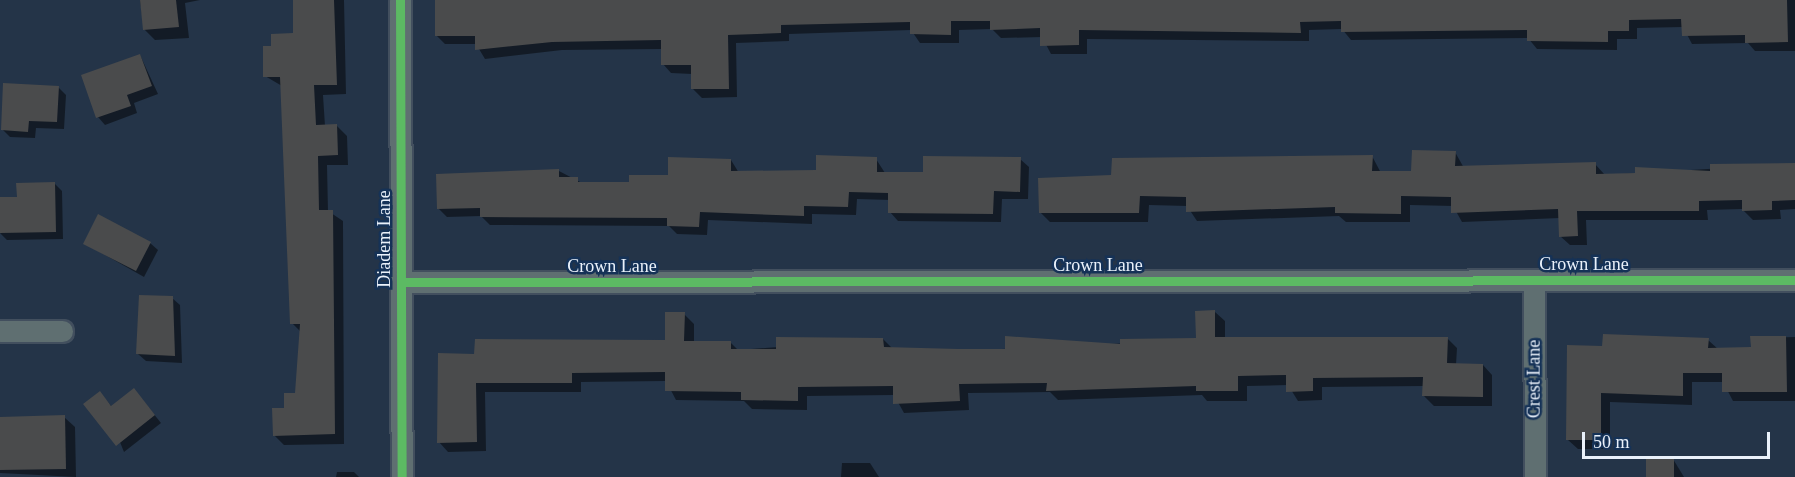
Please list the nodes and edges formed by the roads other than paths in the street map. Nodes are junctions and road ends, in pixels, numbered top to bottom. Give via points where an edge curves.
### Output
1 (400, 0) edge
2 (1795, 280) edge
3 (1534, 281) junction
4 (401, 282) junction
5 (0, 331) edge
6 (62, 331) dead end
7 (402, 477) edge
8 (1535, 477) edge

1 - 4 street, Diadem Lane
2 - 3 street, Crown Lane
3 - 4 street, Crown Lane
3 - 8 street, Crest Lane
4 - 7 street, Diadem Lane
5 - 6 street

